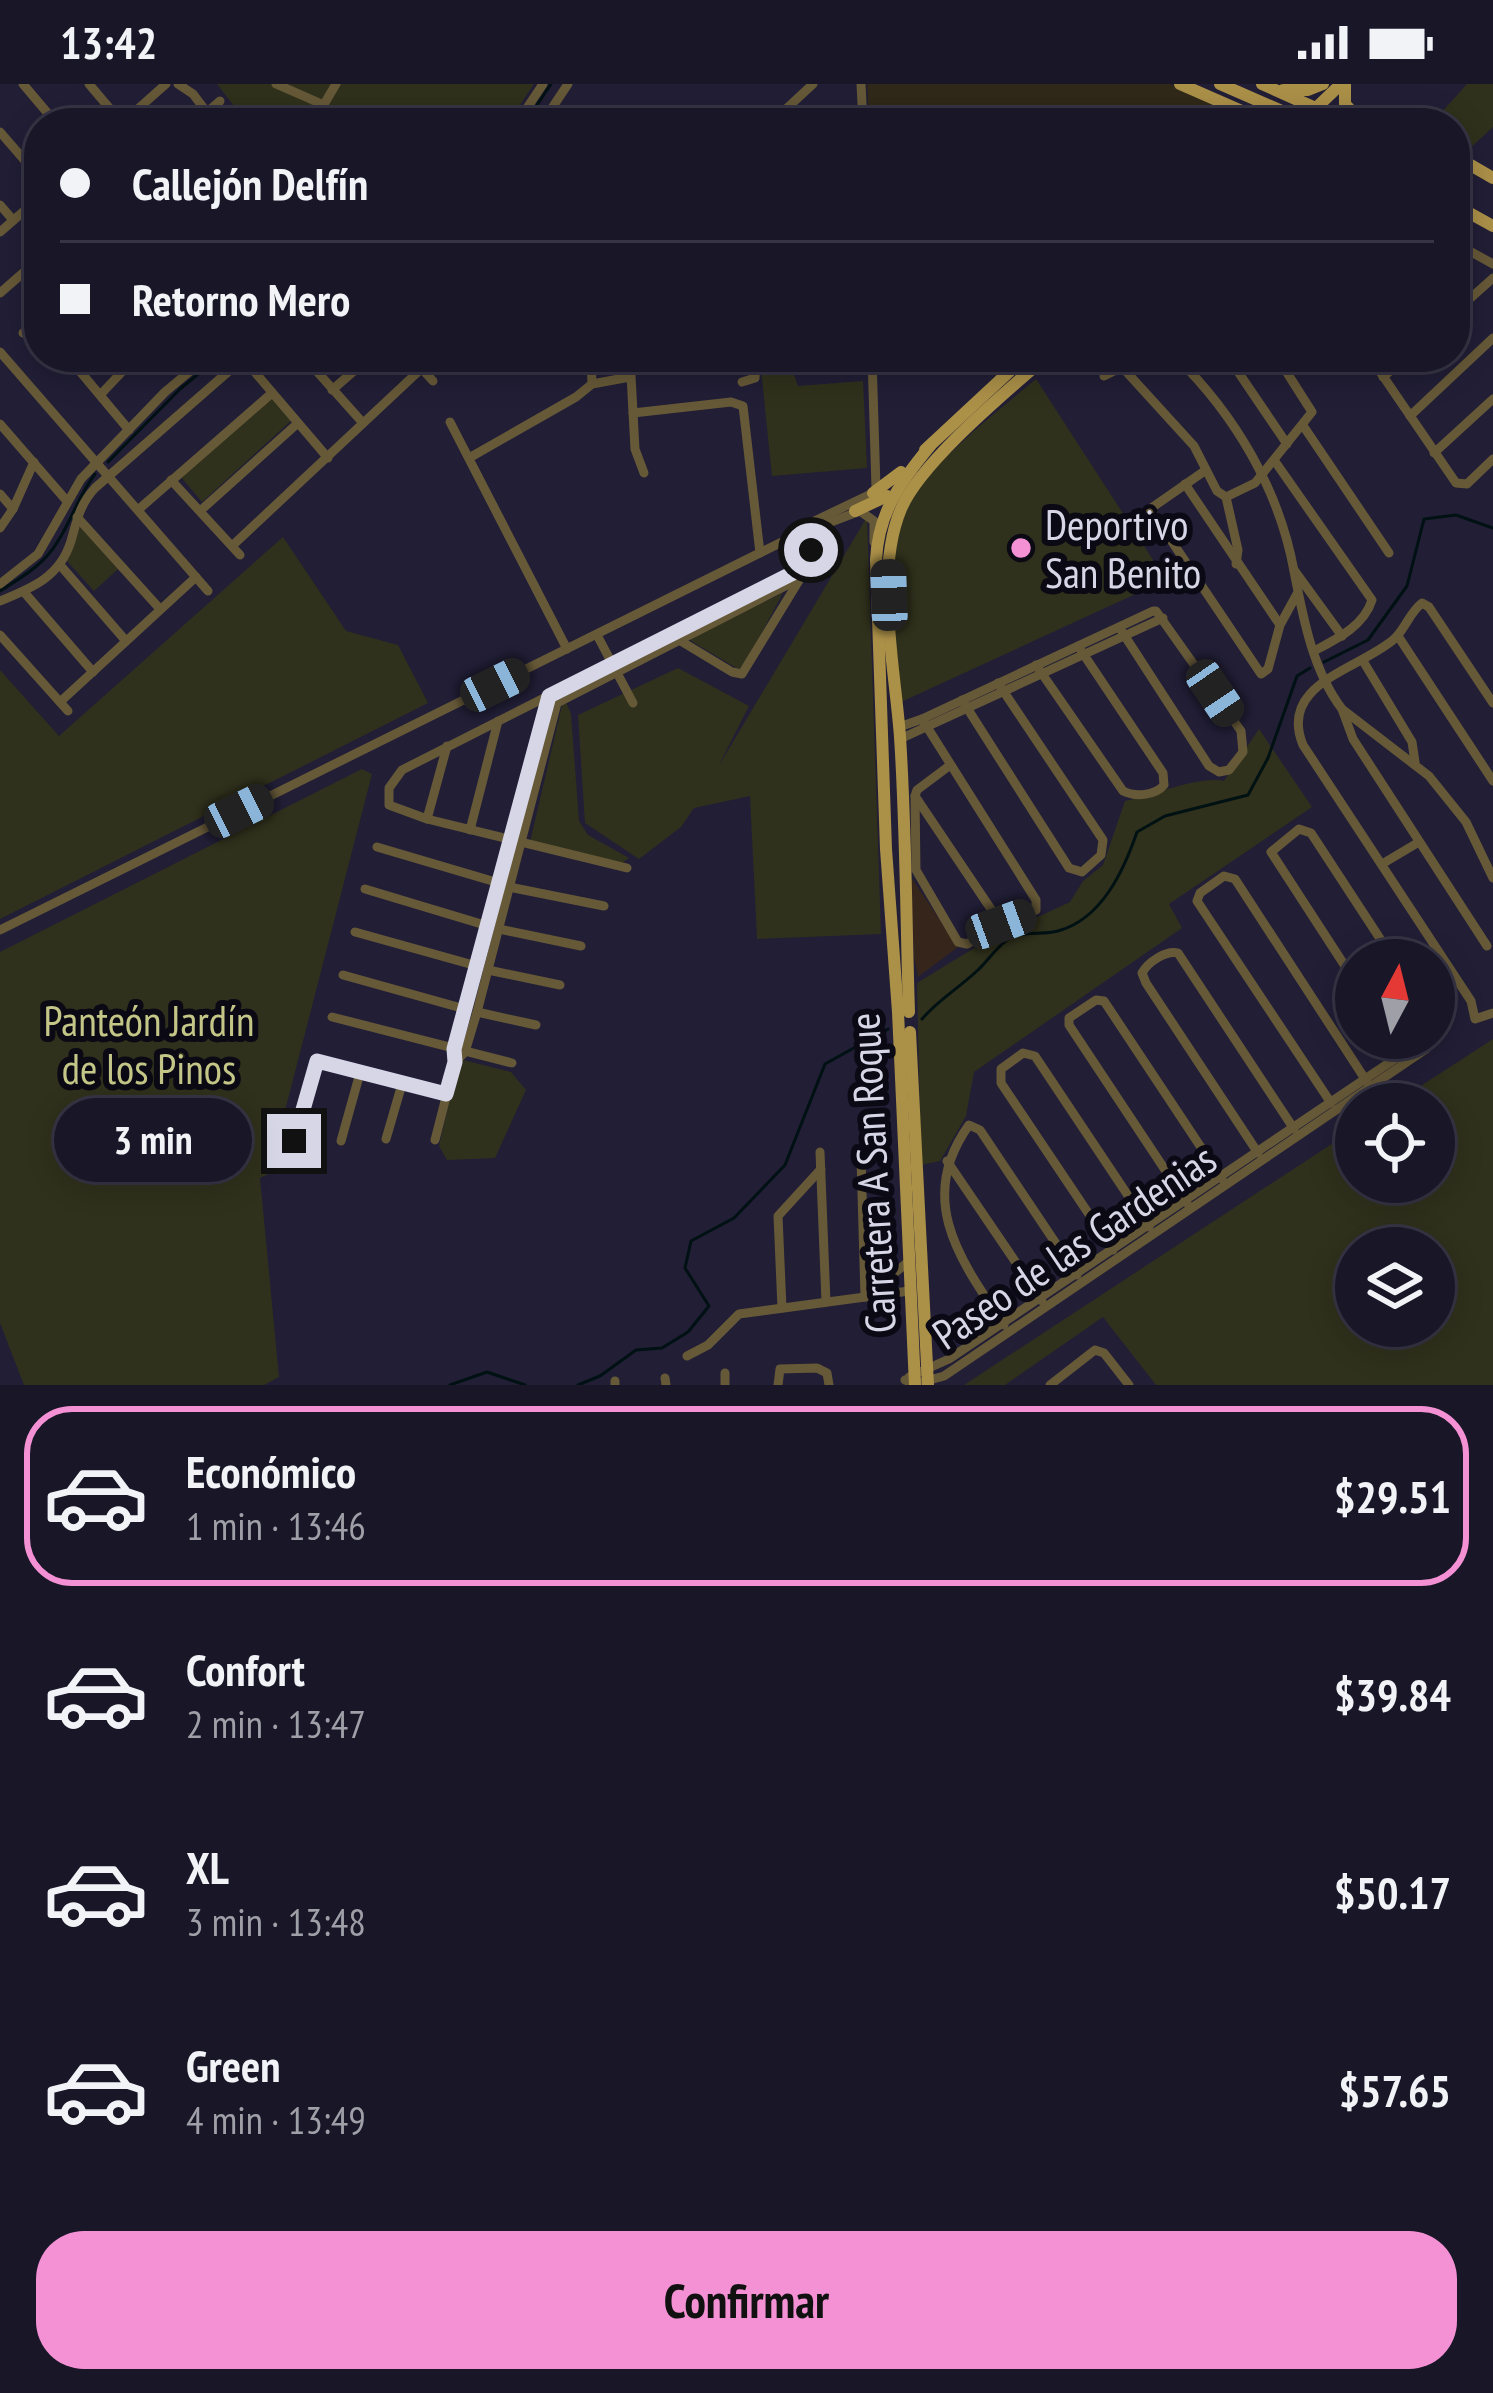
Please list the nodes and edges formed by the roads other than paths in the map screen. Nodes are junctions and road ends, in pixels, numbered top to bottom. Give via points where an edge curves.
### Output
1 (23, 84) edge
2 (88, 84) edge
3 (166, 84) edge
4 (178, 84) edge
5 (276, 84) edge
6 (336, 84) edge
7 (813, 84) edge
8 (1180, 84) edge
9 (1217, 84) edge
10 (1324, 84) edge
11 (1343, 84) edge
12 (1263, 85) edge
13 (220, 101) dead end
14 (324, 105) junction
15 (1309, 105) junction
16 (43, 108) edge
17 (109, 108) edge
18 (139, 108) edge
19 (204, 108) edge
20 (212, 108) edge
21 (322, 108) edge
22 (787, 108) edge
23 (1232, 108) edge
24 (1250, 108) edge
25 (1268, 108) edge
26 (1307, 108) edge
27 (1316, 108) edge
28 (0, 132) edge
29 (24, 160) edge
30 (0, 206) edge
31 (24, 211) edge
32 (13, 220) junction
33 (0, 232) edge
34 (1493, 278) edge
35 (1470, 299) edge
36 (1493, 338) edge
37 (0, 352) edge
38 (1470, 360) edge
39 (81, 372) edge
40 (122, 372) edge
41 (190, 372) edge
42 (228, 372) edge
43 (255, 372) edge
44 (318, 372) edge
45 (353, 372) edge
46 (419, 372) edge
47 (425, 372) edge
48 (592, 372) edge
49 (630, 372) edge
50 (755, 372) edge
51 (873, 372) edge
52 (1010, 372) edge
53 (1030, 372) edge
54 (1112, 372) edge
55 (1127, 372) edge
56 (1189, 372) edge
57 (1238, 372) edge
58 (1287, 372) edge
59 (1380, 372) edge
60 (1389, 372) edge
61 (1457, 372) edge
62 (1104, 376) dead end
63 (630, 377) junction
64 (1383, 377) junction
65 (433, 381) dead end
66 (742, 382) dead end
67 (592, 384) junction
68 (332, 390) junction
69 (272, 393) junction
70 (101, 394) junction
71 (1493, 399) edge
72 (978, 402) junction
73 (633, 413) junction
74 (1410, 416) junction
75 (450, 422) dead end
76 (298, 423) junction
77 (0, 424) edge
78 (363, 424) junction
79 (1304, 427) junction
80 (129, 430) junction
81 (957, 442) junction
82 (1287, 444) junction
83 (1434, 453) junction
84 (328, 458) junction
85 (469, 458) junction
86 (877, 459) junction
87 (1493, 459) edge
88 (1274, 460) junction
89 (34, 462) junction
90 (97, 463) junction
91 (1206, 470) junction
92 (927, 471) junction
93 (644, 473) dead end
94 (1261, 474) junction
95 (107, 476) junction
96 (171, 481) junction
97 (1185, 484) junction
98 (887, 493) junction
99 (0, 494) edge
100 (1226, 497) junction
101 (66, 500) junction
102 (13, 509) junction
103 (138, 510) junction
104 (855, 511) junction
105 (200, 512) junction
106 (77, 517) junction
107 (0, 528) edge
108 (1234, 529) junction
109 (794, 536) junction
110 (814, 539) junction
111 (1220, 539) junction
112 (883, 549) junction
113 (760, 553) junction
114 (1389, 553) dead end
115 (1235, 564) junction
116 (60, 565) junction
117 (1294, 570) junction
118 (196, 577) junction
119 (795, 577) junction
120 (0, 584) edge
121 (208, 591) dead end
122 (24, 592) junction
123 (1297, 594) junction
124 (0, 602) edge
125 (160, 609) junction
126 (1163, 618) junction
127 (1280, 625) junction
128 (1122, 632) junction
129 (597, 634) junction
130 (0, 635) edge
131 (1342, 636) junction
132 (1398, 636) junction
133 (680, 640) junction
134 (126, 641) junction
135 (567, 649) junction
136 (1080, 650) junction
137 (1314, 651) junction
138 (1364, 662) junction
139 (614, 667) junction
140 (1039, 670) junction
141 (93, 672) junction
142 (1324, 681) junction
143 (1001, 687) junction
144 (880, 696) junction
145 (553, 699) junction
146 (633, 703) dead end
147 (1493, 703) edge
148 (965, 705) junction
149 (1342, 710) junction
150 (498, 721) junction
151 (924, 723) junction
152 (898, 734) junction
153 (447, 746) junction
154 (1414, 762) junction
155 (949, 766) junction
156 (884, 779) junction
157 (1493, 781) edge
158 (916, 793) junction
159 (427, 819) junction
160 (902, 829) junction
161 (470, 830) junction
162 (515, 841) junction
163 (1419, 842) junction
164 (377, 847) dead end
165 (1382, 864) junction
166 (627, 868) dead end
167 (1493, 878) edge
168 (504, 885) junction
169 (365, 889) dead end
170 (604, 906) dead end
171 (1001, 924) junction
172 (494, 927) junction
173 (0, 931) edge
174 (355, 932) dead end
175 (1380, 939) edge
176 (581, 946) dead end
177 (1487, 946) dead end
178 (1335, 951) edge
179 (895, 958) junction
180 (483, 968) junction
181 (343, 974) dead end
182 (560, 985) dead end
183 (471, 1011) junction
184 (909, 1012) joint
185 (1491, 1015) edge
186 (332, 1017) dead end
187 (536, 1025) dead end
188 (910, 1032) joint
189 (459, 1051) junction
190 (1401, 1059) edge
191 (512, 1063) dead end
192 (360, 1073) junction
193 (1367, 1082) junction
194 (402, 1084) junction
195 (446, 1094) junction
196 (1332, 1105) junction
197 (1295, 1129) junction
198 (909, 1131) junction
199 (386, 1139) dead end
200 (435, 1140) dead end
201 (341, 1141) dead end
202 (288, 1145) dead end
203 (820, 1152) dead end
204 (1259, 1154) junction
205 (860, 1157) dead end
206 (947, 1161) junction
207 (821, 1169) junction
208 (1222, 1179) junction
209 (1187, 1203) junction
210 (1150, 1228) junction
211 (1114, 1252) junction
212 (908, 1262) junction
213 (1078, 1276) junction
214 (910, 1291) junction
215 (866, 1297) junction
216 (1042, 1301) junction
217 (826, 1302) junction
218 (782, 1307) junction
219 (1004, 1326) junction
220 (688, 1356) dead end
221 (1066, 1373) junction
222 (921, 1380) edge
223 (778, 1381) edge
224 (829, 1381) edge
225 (1050, 1385) edge
226 (1075, 1385) edge
227 (1129, 1385) edge

1 - 16 street
2 - 17 street
3 - 18 street
4 - 19 street
5 - 14 street
6 - 14 street
7 - 22 street
8 - 23 main road
9 - 24 main road
9 - 25 main road
10 - 12 main road via 1291,91
10 - 15 main road
11 - 15 main road
12 - 15 main road
13 - 20 street
14 - 21 street
15 - 26 main road
15 - 27 main road
28 - 29 street
30 - 32 street
31 - 32 street
32 - 33 street
34 - 35 street
36 - 38 street
37 - 90 street
39 - 70 street
40 - 70 street
41 - 80 street
42 - 95 street
43 - 69 street
44 - 68 street
45 - 68 street
46 - 78 street
47 - 65 street
48 - 67 street
49 - 63 street
50 - 66 street
51 - 86 street
52 - 72 main road
53 - 81 main road, Carretera A San Roque
54 - 62 street
55 - 91 street
56 - 94 street via 1230,418
57 - 82 street
58 - 79 street via 1312,412
59 - 64 street
60 - 64 street
61 - 74 street
63 - 67 street
63 - 73 street
64 - 74 street
67 - 85 street
68 - 78 street
69 - 76 street
69 - 96 street
70 - 80 street
71 - 83 street
72 - 81 main road
72 - 98 main road
73 - 93 street
73 - 113 street via 741,404
74 - 83 street
75 - 85 street
76 - 84 street
76 - 105 street
77 - 89 street
78 - 84 street
79 - 82 street
79 - 114 street
80 - 90 street
81 - 92 main road, Carretera A San Roque
82 - 88 street
83 - 87 street via 1456,483 1467,484
84 - 105 street via 236,550
85 - 135 street
86 - 98 street
86 - 98 street
88 - 94 street
88 - 131 street via 1371,598
89 - 101 street
89 - 102 street
90 - 95 street
90 - 101 street
91 - 97 street
91 - 100 street
92 - 98 main road
92 - 112 main road, Carretera A San Roque
94 - 100 street
94 - 117 street
95 - 103 street
95 - 106 street
96 - 103 street
96 - 105 street
97 - 111 street
97 - 127 street via 1150,509 1264,674
98 - 104 main road
98 - 109 street
98 - 112 main road via 895,508
99 - 102 street
100 - 108 street
101 - 120 street via 38,554
102 - 107 street
103 - 118 street
104 - 110 street
104 - 112 street via 872,519
106 - 116 street
106 - 125 street
108 - 111 street
108 - 115 street
109 - 110 street
109 - 113 street
110 - 119 street
111 - 115 street
112 - 144 main road, Carretera A San Roque
112 - 152 main road, Carretera A San Roque
113 - 129 street
115 - 127 street
116 - 122 street
116 - 134 street
117 - 123 street
117 - 131 street
118 - 121 street
118 - 125 street
119 - 133 street
119 - 133 street via 742,674
119 - 139 street
122 - 124 street
122 - 141 street
123 - 127 street
123 - 137 street
125 - 134 street
126 - 128 street
126 - 128 street via 1153,611
126 - 128 street via 1244,738 1229,770 1214,770
128 - 136 street
129 - 135 street
129 - 139 street
130 - 141 street via 64,707
131 - 137 street
132 - 138 street
132 - 147 street via 1416,606 1429,607
132 - 157 street
133 - 139 street
134 - 141 street
135 - 173 street
136 - 140 street
136 - 140 street via 1163,773 1160,790 1123,791
137 - 142 street
138 - 142 street
138 - 154 street via 1412,742
139 - 145 street
139 - 146 street
140 - 143 street
142 - 149 street
142 - 165 street via 1305,698 1299,736
143 - 148 street
143 - 148 street via 1103,840 1101,855 1082,872 1069,868
144 - 152 main road
144 - 156 main road, Carretera A San Roque
145 - 150 street
145 - 162 street
148 - 151 street
149 - 154 street
149 - 163 street
150 - 153 street
150 - 161 street
151 - 152 street
151 - 155 street
152 - 156 main road
152 - 160 main road, Carretera A San Roque
153 - 159 street
153 - 159 street via 396,775 387,794 389,805
154 - 167 street via 1460,813
155 - 158 street
155 - 171 street via 1038,907
156 - 179 main road, Carretera A San Roque
158 - 171 street
158 - 171 street via 918,877 958,942
159 - 161 street
160 - 179 main road, Carretera A San Roque
160 - 184 main road
161 - 162 street
162 - 166 street
162 - 168 street
163 - 165 street
163 - 177 street
164 - 168 street
165 - 185 street via 1471,1000 1475,1019
168 - 170 street
168 - 172 street
169 - 172 street
172 - 176 street
172 - 180 street
174 - 180 street
175 - 178 street via 1311,833 1299,829 1271,852
179 - 198 main road, Carretera A San Roque
180 - 182 street
180 - 183 street
181 - 183 street
183 - 187 street
183 - 189 street
184 - 188 street
186 - 189 street
188 - 198 main road
189 - 191 street
189 - 195 street
190 - 193 street, Paseo de las Gardenias
192 - 194 street
192 - 201 street
192 - 202 street via 315,1063 300,1130
193 - 196 street, Paseo de las Gardenias
193 - 196 street via 1224,875 1197,901
194 - 195 street
194 - 199 street
195 - 200 street
196 - 197 street, Paseo de las Gardenias
197 - 204 street, Paseo de las Gardenias
197 - 204 street via 1180,956 1165,954 1143,970 1144,979
198 - 212 main road, Carretera A San Roque
198 - 222 main road
203 - 207 street
204 - 208 street, Paseo de las Gardenias
205 - 215 street
206 - 213 street via 967,1127 980,1130
206 - 216 street
206 - 219 street via 950,1237
207 - 217 street
207 - 218 street via 778,1216
208 - 209 street, Paseo de las Gardenias
208 - 209 street via 1104,1001 1069,1018
209 - 210 street, Paseo de las Gardenias
210 - 211 street, Paseo de las Gardenias
210 - 211 street via 1035,1056 1023,1053 1001,1069 1001,1083
211 - 213 street, Paseo de las Gardenias
212 - 214 main road, Carretera A San Roque
212 - 215 street
213 - 216 street, Paseo de las Gardenias
214 - 215 street
214 - 222 main road, Carretera A San Roque
215 - 217 street
216 - 219 street, Paseo de las Gardenias
217 - 218 street
218 - 220 street via 740,1314
219 - 222 street, Paseo de las Gardenias
221 - 225 street
221 - 226 street
221 - 227 street via 1091,1352 1104,1353
223 - 224 street via 782,1368 822,1369

